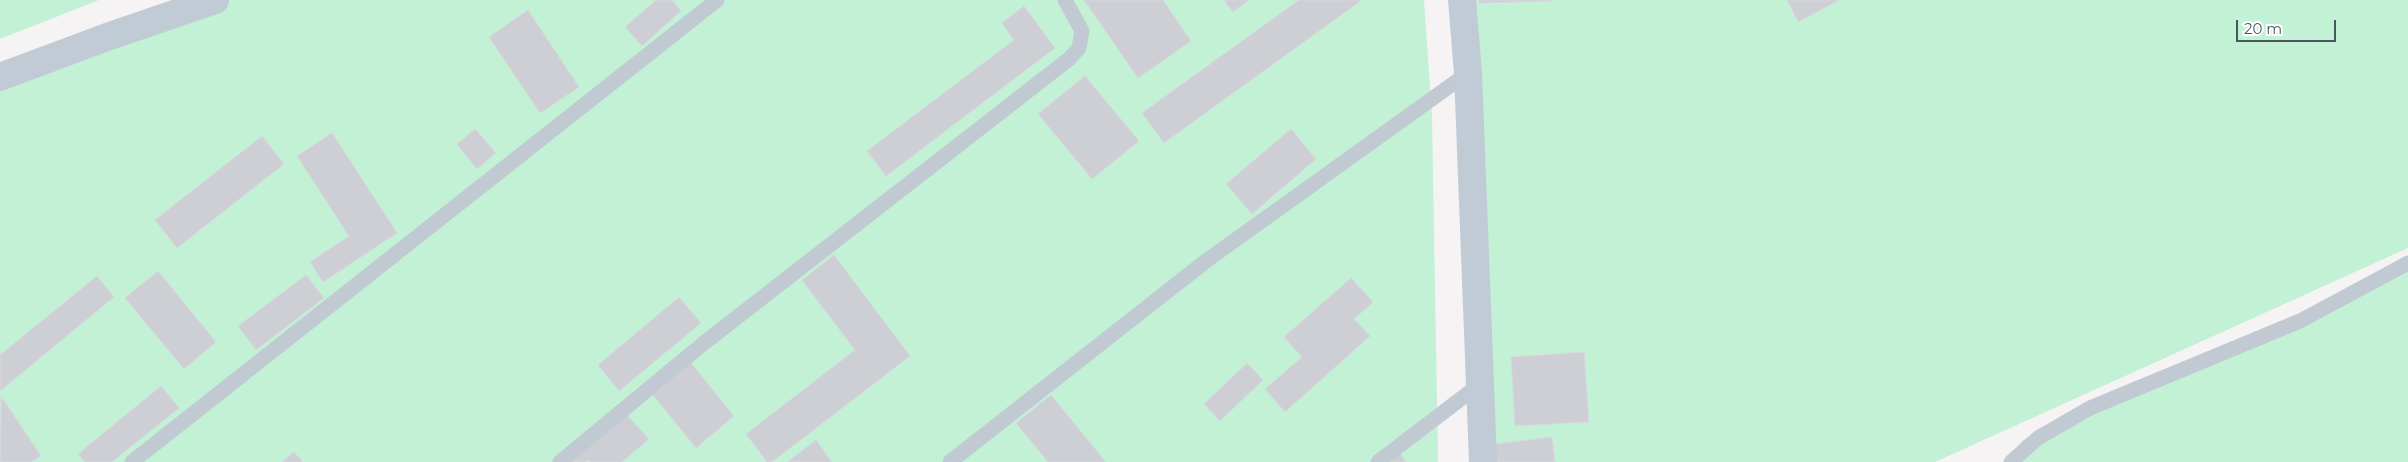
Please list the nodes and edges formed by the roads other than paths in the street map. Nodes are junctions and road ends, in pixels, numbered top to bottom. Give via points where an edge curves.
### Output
1 (216, 0) edge
2 (717, 0) edge
3 (1065, 0) edge
4 (1462, 0) edge
5 (1468, 73) junction
6 (0, 77) edge
7 (2408, 262) edge
8 (1480, 385) junction
9 (132, 462) edge
10 (560, 462) edge
11 (950, 462) edge
12 (1378, 462) edge
13 (1483, 462) edge
14 (2011, 462) edge

1 - 6 street
2 - 9 lane
3 - 10 lane via 1082,31 1079,48 1069,59 704,343
4 - 5 street
5 - 8 street
5 - 11 lane via 1206,261
7 - 14 lane via 2300,321 2090,408 2038,438
8 - 12 lane
8 - 13 street

